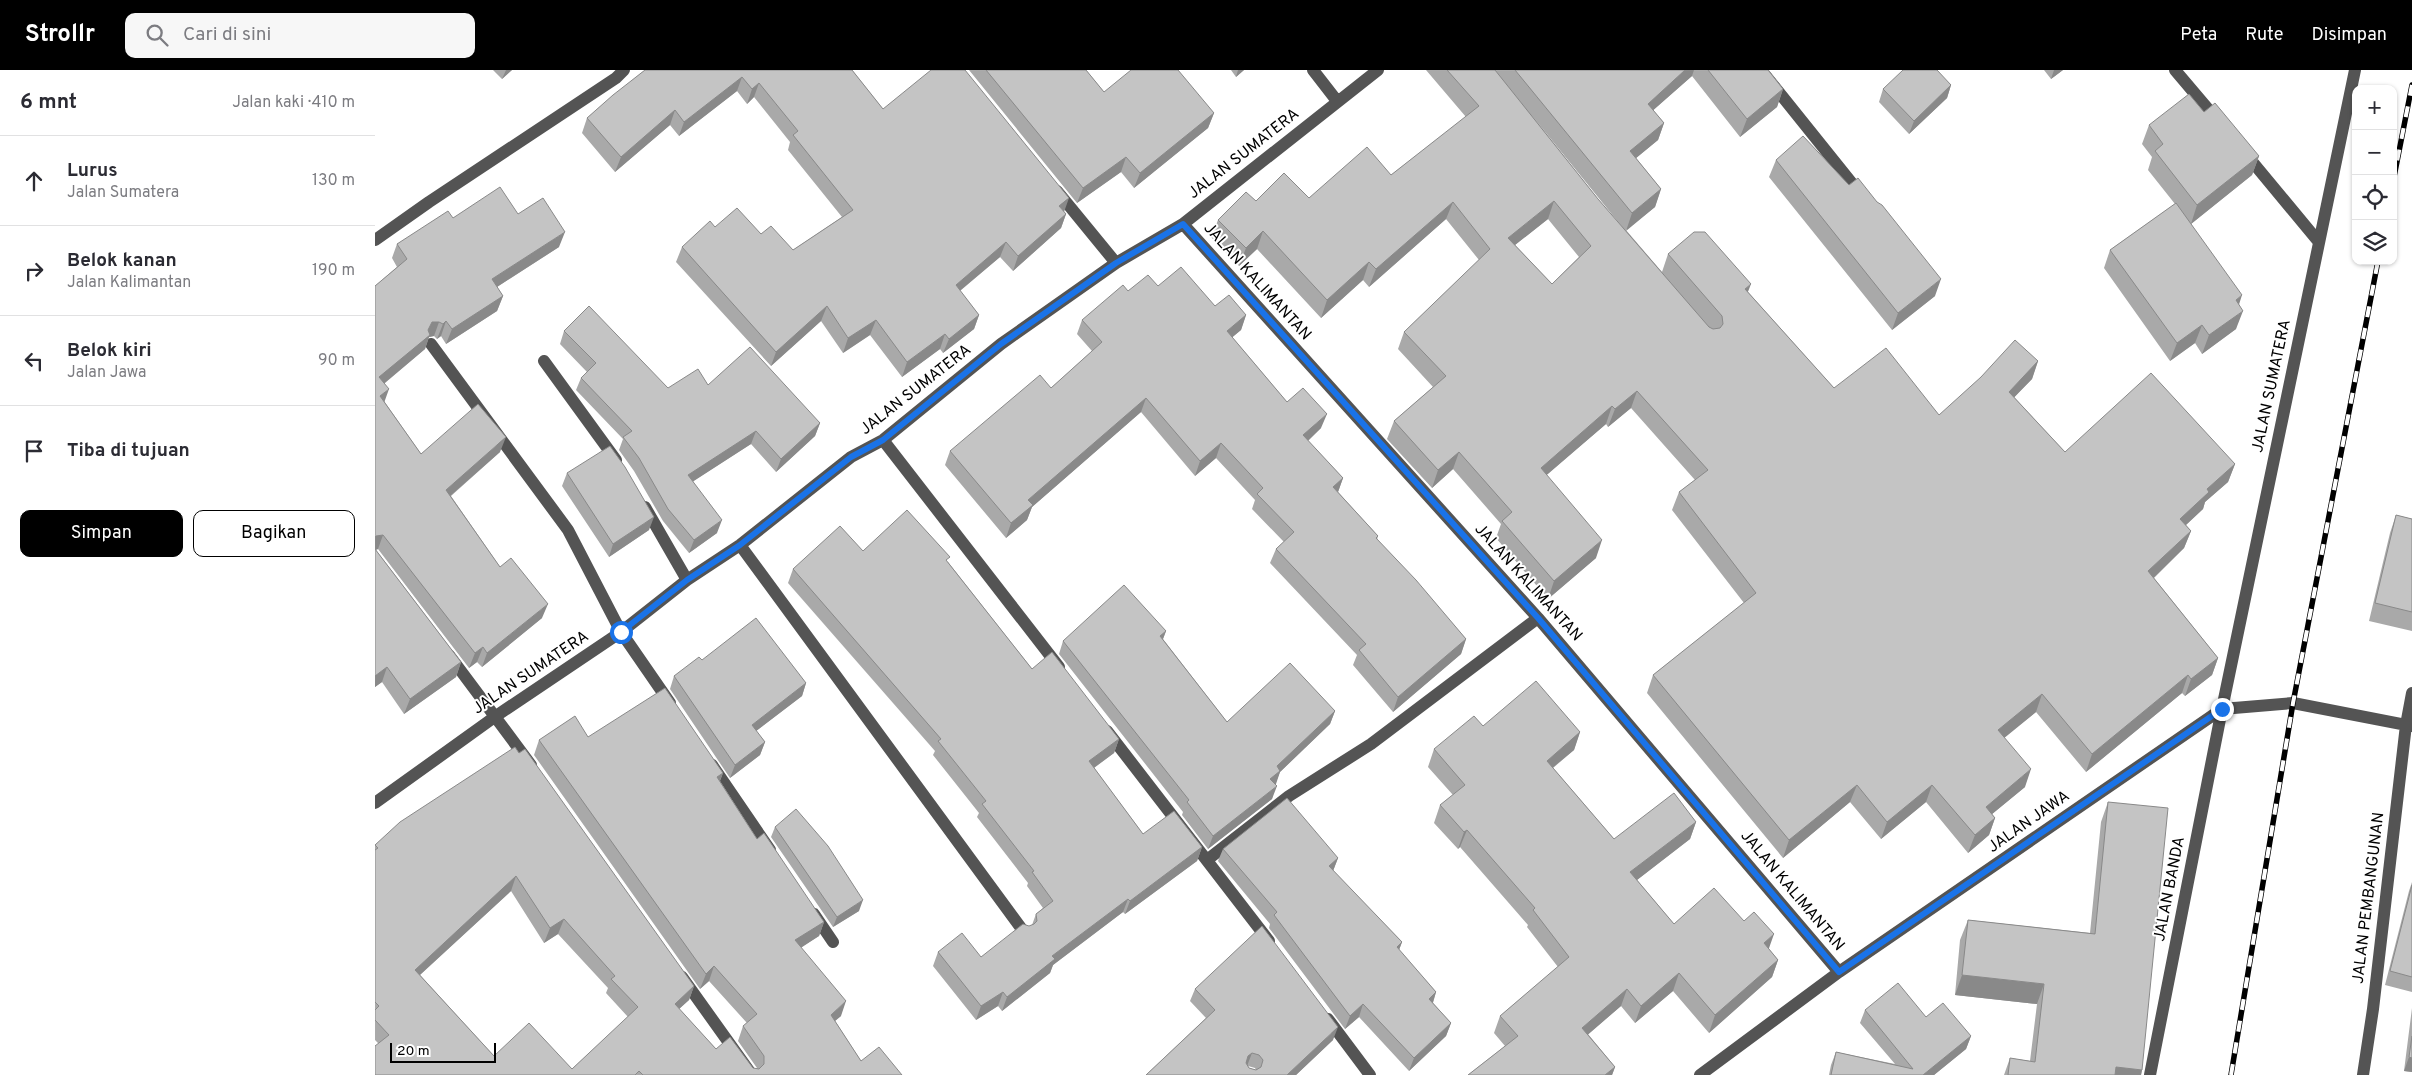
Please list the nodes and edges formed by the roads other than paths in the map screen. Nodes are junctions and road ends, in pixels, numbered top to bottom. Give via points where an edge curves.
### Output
1 (624, 70) edge
2 (1313, 70) edge
3 (1378, 70) edge
4 (1761, 70) edge
5 (2175, 70) edge
6 (2355, 70) edge
7 (1337, 101) junction
8 (2225, 130) edge
9 (2237, 144) edge
10 (1046, 178) edge
11 (1871, 206) edge
12 (1183, 224) junction
13 (375, 240) edge
14 (2318, 241) junction
15 (1116, 263) junction
16 (431, 344) edge
17 (544, 361) dead end
18 (883, 440) junction
19 (622, 468) edge
20 (641, 500) edge
21 (740, 545) junction
22 (687, 580) junction
23 (1538, 618) junction
24 (621, 632) junction
25 (441, 644) edge
26 (1069, 681) edge
27 (2412, 693) edge
28 (2222, 709) junction
29 (677, 714) edge
30 (495, 716) junction
31 (1099, 720) edge
32 (2409, 726) edge
33 (705, 754) edge
34 (535, 772) edge
35 (375, 803) edge
36 (1207, 860) junction
37 (777, 861) edge
38 (805, 902) edge
39 (1024, 932) edge
40 (833, 942) dead end
41 (1274, 948) edge
42 (672, 963) edge
43 (1839, 972) junction
44 (1322, 1011) edge
45 (751, 1075) edge
46 (1370, 1075) edge
47 (1700, 1075) edge
48 (2150, 1075) edge
49 (2363, 1075) edge

1 - 13 street
2 - 7 street
3 - 7 street, JALAN SUMATERA
4 - 11 street
5 - 8 street
6 - 14 street, JALAN SUMATERA
7 - 12 street, JALAN SUMATERA
9 - 14 street
10 - 15 street
12 - 15 street, JALAN SUMATERA
12 - 23 street, JALAN KALIMANTAN
14 - 28 street, JALAN SUMATERA
15 - 18 street, JALAN SUMATERA via 1001,344
16 - 24 street via 567,530
17 - 19 street
18 - 21 street, JALAN SUMATERA via 851,457
18 - 26 street
20 - 22 street
21 - 22 street, JALAN SUMATERA
21 - 39 street
22 - 24 street, JALAN SUMATERA
23 - 36 street via 1371,744 1289,796
23 - 43 street, JALAN KALIMANTAN
24 - 29 street
24 - 30 street, JALAN SUMATERA
25 - 30 street
27 - 32 street, JALAN PEMBANGUNAN
28 - 32 street, JALAN JAWA via 2293,703
28 - 43 street, JALAN JAWA
28 - 48 street, JALAN BANDA
30 - 34 street
30 - 35 street, JALAN SUMATERA
31 - 36 street
32 - 49 street, JALAN PEMBANGUNAN
33 - 37 street
36 - 41 street
38 - 40 street
42 - 45 street
43 - 47 street, JALAN JAWA
44 - 46 street

